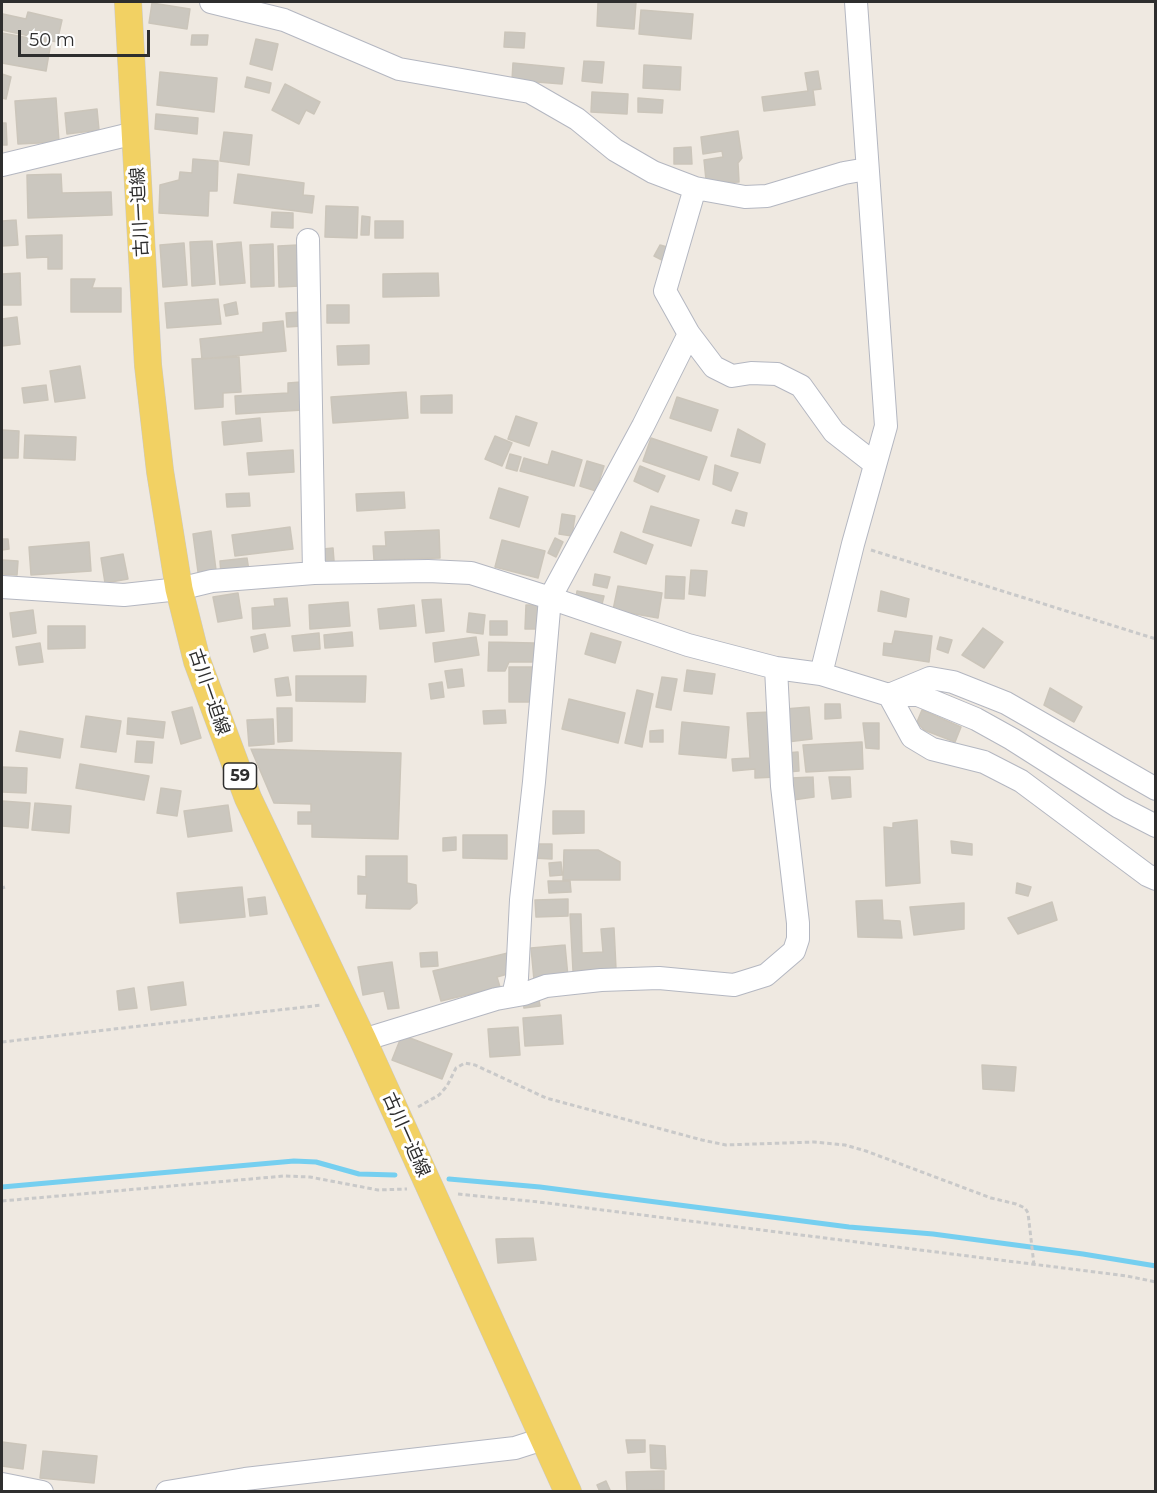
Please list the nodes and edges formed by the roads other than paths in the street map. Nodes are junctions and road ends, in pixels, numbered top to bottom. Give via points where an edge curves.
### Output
1 (128, 2) edge
2 (211, 2) edge
3 (856, 2) edge
4 (135, 133) junction
5 (2, 165) edge
6 (867, 169) junction
7 (696, 188) junction
8 (308, 240) dead end
9 (689, 334) junction
10 (875, 464) junction
11 (314, 573) junction
12 (2, 587) edge
13 (179, 589) junction
14 (550, 598) junction
15 (776, 668) junction
16 (821, 674) junction
17 (889, 695) junction
18 (1155, 789) edge
19 (1155, 826) edge
20 (1155, 879) edge
21 (513, 996) junction
22 (363, 1040) junction
23 (543, 1439) junction
24 (2, 1484) edge
25 (42, 1491) edge
26 (167, 1491) edge
27 (568, 1491) edge

1 - 4 main road, 古川一迫線 / 59
2 - 7 street via 284,20 399,69 530,92 644,167
3 - 6 street
4 - 5 street
4 - 13 main road, 古川一迫線 / 59 via 148,365
6 - 7 street via 767,196
6 - 10 street via 886,426
7 - 9 street via 665,291
8 - 11 street
9 - 10 street via 714,367 732,376 777,374 801,386 834,432
9 - 14 street
10 - 16 street
11 - 13 street via 212,581
11 - 14 street via 471,573
12 - 13 street via 124,595
13 - 22 main road, 古川一迫線 / 59 via 196,661 248,798
14 - 15 street via 688,645
14 - 21 street
15 - 16 street
15 - 21 street via 782,786 798,923 794,951 766,975 734,985 660,978 601,980 546,986
16 - 17 street
17 - 18 street via 930,678 953,682 1006,703
17 - 19 street via 918,695 976,719
17 - 20 street via 912,737 932,749 984,762 1021,781
21 - 22 street
22 - 23 main road, 古川一迫線 / 59
23 - 26 street via 515,1448
23 - 27 main road, 古川一迫線 / 59
24 - 25 street

